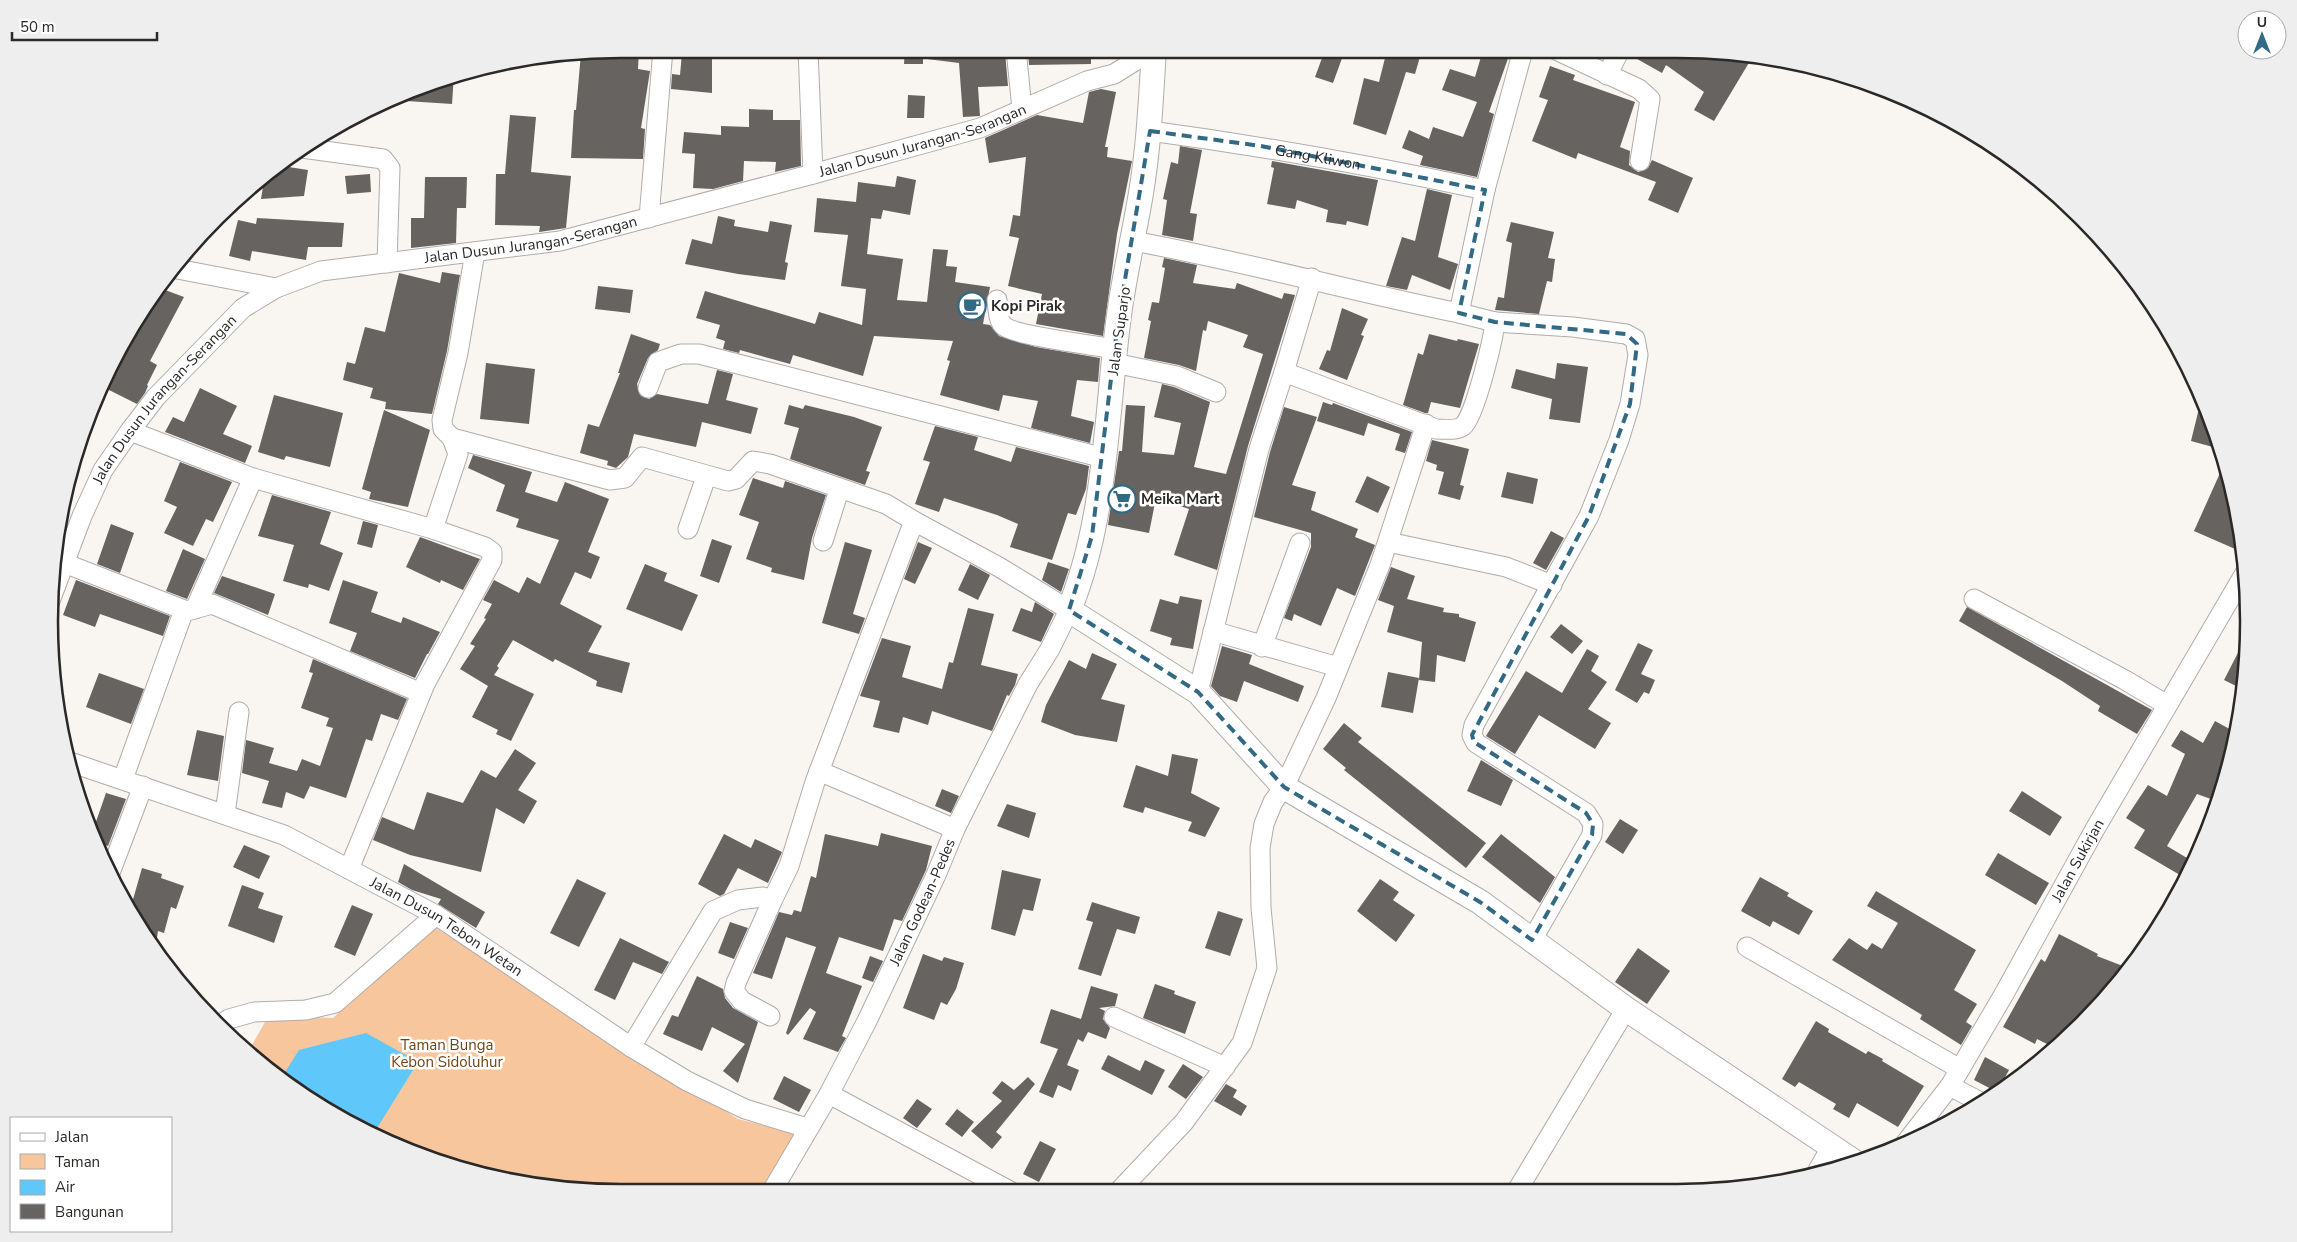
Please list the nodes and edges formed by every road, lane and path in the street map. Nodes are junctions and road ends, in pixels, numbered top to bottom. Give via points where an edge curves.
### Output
1 (662, 58) edge
2 (808, 58) edge
3 (1017, 58) edge
4 (1140, 58) edge
5 (1154, 58) edge
6 (1521, 58) edge
7 (1573, 58) edge
8 (1616, 58) edge
9 (1608, 75) junction
10 (1022, 109) junction
11 (1150, 130) junction
12 (312, 149) edge
13 (1640, 161) dead end
14 (813, 174) junction
15 (1485, 190) junction
16 (649, 218) junction
17 (1132, 241) junction
18 (475, 252) junction
19 (387, 263) junction
20 (181, 270) edge
21 (1312, 278) junction
22 (276, 288) junction
23 (997, 300) dead end
24 (1459, 313) junction
25 (1495, 322) junction
26 (1115, 356) junction
27 (1284, 372) junction
28 (648, 388) dead end
29 (1216, 392) dead end
30 (1426, 424) junction
31 (130, 432) junction
32 (452, 438) junction
33 (1104, 458) junction
34 (706, 477) junction
35 (253, 478) junction
36 (839, 490) junction
37 (914, 520) junction
38 (432, 529) junction
39 (688, 529) dead end
40 (823, 541) dead end
41 (1388, 542) junction
42 (1300, 543) dead end
43 (64, 563) junction
44 (60, 574) edge
45 (1552, 584) junction
46 (2238, 586) edge
47 (1974, 599) dead end
48 (190, 609) junction
49 (1069, 610) junction
50 (1213, 631) junction
51 (1262, 646) junction
52 (1338, 668) junction
53 (1198, 692) junction
54 (421, 693) junction
55 (2167, 705) junction
56 (239, 712) dead end
57 (76, 764) edge
58 (819, 771) junction
59 (124, 779) junction
60 (143, 786) junction
61 (1284, 787) junction
62 (225, 814) junction
63 (955, 828) junction
64 (113, 864) edge
65 (349, 869) junction
66 (772, 900) junction
67 (436, 915) junction
68 (1532, 940) junction
69 (1747, 948) dead end
70 (1626, 1009) junction
71 (770, 1016) dead end
72 (1114, 1017) dead end
73 (225, 1021) edge
74 (631, 1048) junction
75 (1225, 1067) junction
76 (1960, 1069) junction
77 (1950, 1086) junction
78 (829, 1094) junction
79 (1974, 1099) edge
80 (807, 1128) junction
81 (1915, 1131) edge
82 (1832, 1146) junction
83 (1849, 1157) edge
84 (1821, 1165) edge
85 (776, 1184) edge
86 (997, 1184) edge
87 (1126, 1184) edge
88 (1521, 1184) edge

1 - 16 street
2 - 14 street
3 - 10 street
4 - 10 street, Jalan Dusun Jurangan-Serangan via 1114,74 1087,81
5 - 11 main road, Jalan Suparjo
6 - 15 street
7 - 9 street
8 - 9 street
9 - 13 street via 1639,89 1650,99
10 - 14 street, Jalan Dusun Jurangan-Serangan via 980,128
11 - 15 street, Gang Kliwon via 1270,148
11 - 17 main road, Jalan Suparjo
12 - 19 street via 388,163
14 - 16 street, Jalan Dusun Jurangan-Serangan
15 - 24 street
16 - 18 street, Jalan Dusun Jurangan-Serangan via 560,242
17 - 21 street via 1213,255
17 - 26 main road, Jalan Suparjo
18 - 19 street, Jalan Dusun Jurangan-Serangan
18 - 32 street via 458,353 442,420 442,429
19 - 22 street, Jalan Dusun Jurangan-Serangan via 321,271
20 - 22 street
21 - 24 street
21 - 27 street
22 - 31 street, Jalan Dusun Jurangan-Serangan via 243,308 156,397
23 - 26 street via 1001,324 1006,328
24 - 25 street
25 - 30 street via 1475,402 1464,425 1436,429
25 - 45 street via 1626,334 1636,342 1636,371 1619,440 1589,516
26 - 29 street
26 - 33 main road, Jalan Suparjo
27 - 30 street
27 - 50 street via 1259,450
28 - 33 street via 658,362 681,354 699,354
30 - 41 street
31 - 35 street
31 - 43 street, Jalan Dusun Jurangan-Serangan via 103,470
32 - 34 street via 610,480 625,478 642,457
32 - 38 street via 458,454
33 - 49 main road, Jalan Suparjo via 1092,536 1082,577
34 - 36 street via 728,481 736,479 753,461 770,464
34 - 39 street
35 - 38 street
35 - 48 street
36 - 37 street via 886,504
36 - 40 street
37 - 49 street
37 - 58 street
38 - 54 street via 486,547 492,552 492,560
41 - 45 street via 1506,567
41 - 52 street
42 - 51 street
43 - 44 street, Jalan Dusun Jurangan-Serangan
43 - 48 street
45 - 68 street via 1474,725 1472,735 1476,743 1586,813 1593,824 1592,835
46 - 55 street, Jalan Sukirjan
47 - 55 street
48 - 54 street via 212,604
48 - 59 street
49 - 53 main road
49 - 63 street, Jalan Godean-Pedes
50 - 51 street
50 - 53 street
51 - 52 street
52 - 61 street
53 - 61 main road
54 - 65 street
55 - 76 street, Jalan Sukirjan
56 - 62 street
57 - 59 street, Jalan Dusun Tebon Wetan
58 - 63 street
58 - 66 street via 789,866
59 - 60 street, Jalan Dusun Tebon Wetan
60 - 62 street, Jalan Dusun Tebon Wetan
60 - 64 street
61 - 68 main road via 1480,902
61 - 75 street via 1273,802 1264,824 1260,848 1267,968 1242,1043
62 - 65 street, Jalan Dusun Tebon Wetan via 284,835
63 - 78 street, Jalan Godean-Pedes via 936,876
65 - 67 street, Jalan Dusun Tebon Wetan
66 - 71 street via 734,991 742,1000
66 - 74 street via 762,897 738,900 714,912
67 - 73 street via 335,1003 306,1010 254,1012
67 - 74 street, Jalan Dusun Tebon Wetan
68 - 70 main road
69 - 76 street
70 - 82 main road
70 - 88 street
72 - 75 street
74 - 80 street, Jalan Dusun Tebon Wetan via 687,1081 745,1109
75 - 87 street via 1184,1122
76 - 77 street, Jalan Sukirjan
77 - 79 street
77 - 81 street, Jalan Sukirjan
78 - 80 street, Jalan Godean-Pedes
78 - 86 street
80 - 85 street, Jalan Godean-Pedes
82 - 83 main road
82 - 84 street

